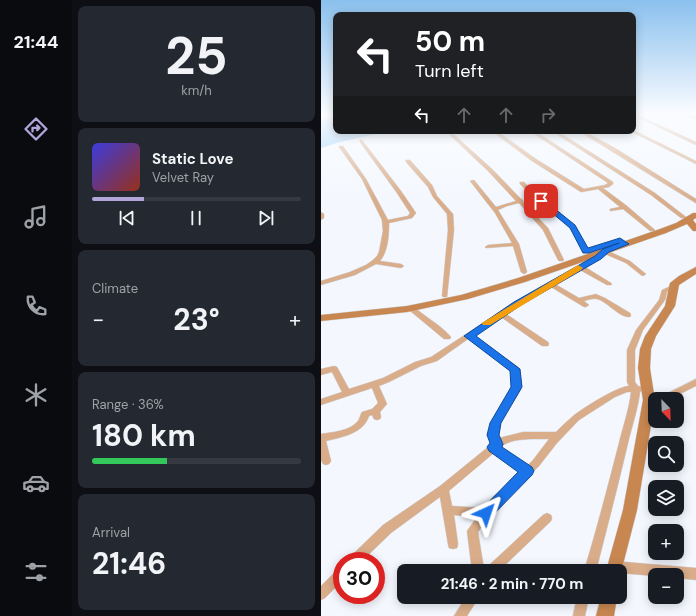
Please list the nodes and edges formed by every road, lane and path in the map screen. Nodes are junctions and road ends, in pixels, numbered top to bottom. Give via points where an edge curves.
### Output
1 (361, 141) dead end
2 (460, 142) edge
3 (509, 142) edge
4 (548, 142) edge
5 (572, 142) edge
6 (600, 142) edge
7 (653, 142) edge
8 (341, 147) dead end
9 (408, 161) dead end
10 (696, 163) edge
11 (472, 181) dead end
12 (522, 183) dead end
13 (590, 185) dead end
14 (598, 188) junction
15 (521, 201) junction
16 (696, 201) edge
17 (625, 207) junction
18 (496, 209) junction
19 (611, 210) dead end
20 (696, 210) edge
21 (321, 214) edge
22 (689, 217) edge
23 (321, 218) edge
24 (386, 222) junction
25 (696, 229) edge
26 (652, 230) junction
27 (622, 242) junction
28 (516, 244) junction
29 (487, 247) dead end
30 (586, 251) junction
31 (605, 251) junction
32 (561, 260) junction
33 (374, 262) junction
34 (401, 266) dead end
35 (580, 267) junction
36 (696, 270) edge
37 (524, 272) junction
38 (643, 274) dead end
39 (321, 283) edge
40 (551, 284) junction
41 (609, 284) dead end
42 (445, 296) junction
43 (411, 308) junction
44 (321, 313) edge
45 (502, 314) junction
46 (627, 315) dead end
47 (656, 317) junction
48 (321, 318) edge
49 (469, 336) junction
50 (447, 337) dead end
51 (545, 344) dead end
52 (631, 350) junction
53 (645, 352) junction
54 (321, 372) edge
55 (696, 382) edge
56 (374, 384) junction
57 (642, 389) junction
58 (677, 392) edge
59 (347, 393) junction
60 (648, 400) edge
61 (321, 402) edge
62 (648, 421) edge
63 (559, 436) junction
64 (321, 438) edge
65 (495, 446) junction
66 (326, 461) dead end
67 (527, 471) junction
68 (444, 489) junction
69 (448, 510) junction
70 (486, 513) junction
71 (547, 518) dead end
72 (453, 544) dead end
73 (364, 552) edge
74 (477, 564) edge
75 (498, 564) edge
76 (592, 564) edge
77 (615, 564) edge
78 (627, 570) edge
79 (696, 574) edge
80 (333, 582) edge
81 (321, 594) edge
82 (468, 604) edge
83 (582, 604) edge
84 (608, 604) edge
85 (460, 616) edge
86 (579, 616) edge
87 (605, 616) edge

1 - 24 street via 413,213 410,217
2 - 15 street
3 - 14 street via 583,191
4 - 14 street via 611,183
5 - 22 street
6 - 16 street
7 - 10 street
8 - 24 street via 365,179
9 - 42 street via 450,214
11 - 18 street
12 - 30 street via 573,227
13 - 14 street
14 - 17 street
15 - 18 street
15 - 32 street via 546,230
17 - 19 street
17 - 26 street
18 - 28 street
20 - 22 main road
21 - 23 street
22 - 25 main road
22 - 26 main road
22 - 27 main road via 668,229
24 - 33 street via 383,249 380,257
26 - 27 main road
27 - 30 main road
27 - 31 main road
28 - 29 street
28 - 37 street
30 - 32 main road
31 - 35 street via 598,258
31 - 38 street via 628,262
31 - 43 main road via 496,287
32 - 37 main road
33 - 34 street
33 - 39 street via 347,276
35 - 40 street
35 - 41 street
36 - 47 main road via 675,283 671,304
37 - 42 main road
40 - 45 street
40 - 46 street via 583,302 596,296
42 - 44 main road
43 - 48 main road
43 - 50 street
45 - 49 street
45 - 51 street
47 - 52 street via 640,330
47 - 53 main road
49 - 56 street via 434,359
49 - 65 street via 515,369 517,387 495,423
52 - 53 street
52 - 57 street via 631,382
53 - 57 main road
54 - 59 street via 334,369
55 - 58 street
56 - 59 street
56 - 64 street via 383,404 376,414 365,414 364,420 357,428
57 - 60 main road
57 - 63 street via 626,389 612,395 576,418
57 - 76 street via 627,428
59 - 61 street
62 - 77 main road via 630,510
63 - 65 street via 514,436
63 - 67 street
64 - 66 street
65 - 67 street
65 - 68 street
67 - 70 street
68 - 69 street
68 - 73 street via 387,529
69 - 70 street
69 - 72 street
70 - 74 street via 472,531
71 - 75 street
78 - 79 street
80 - 81 street
82 - 85 street
83 - 86 street
84 - 87 main road

